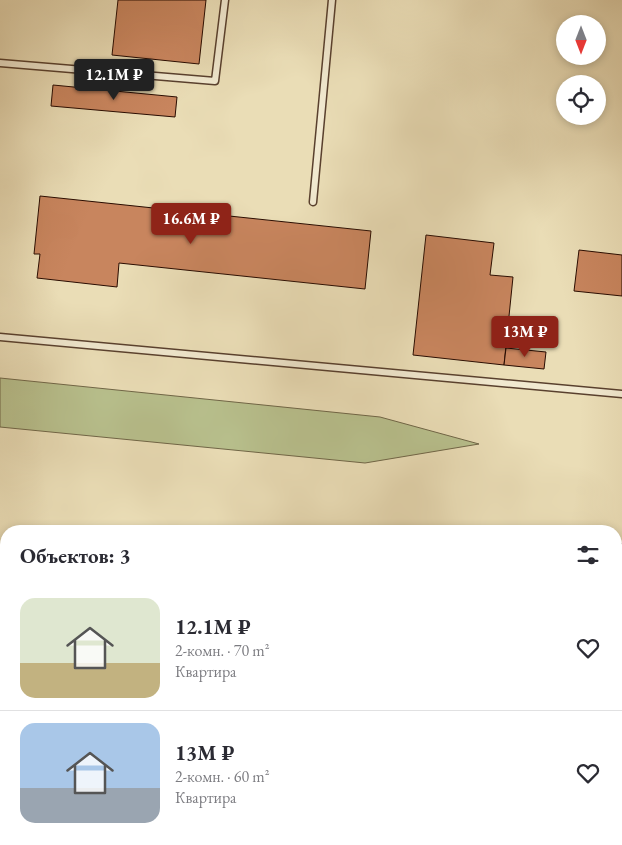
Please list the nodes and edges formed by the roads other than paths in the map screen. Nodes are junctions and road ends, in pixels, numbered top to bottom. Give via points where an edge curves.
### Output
1 (225, 0) edge
2 (332, 0) edge
3 (0, 63) edge
4 (313, 202) dead end
5 (0, 337) edge
6 (622, 394) edge

1 - 3 lane via 215,81
2 - 4 lane
5 - 6 lane

